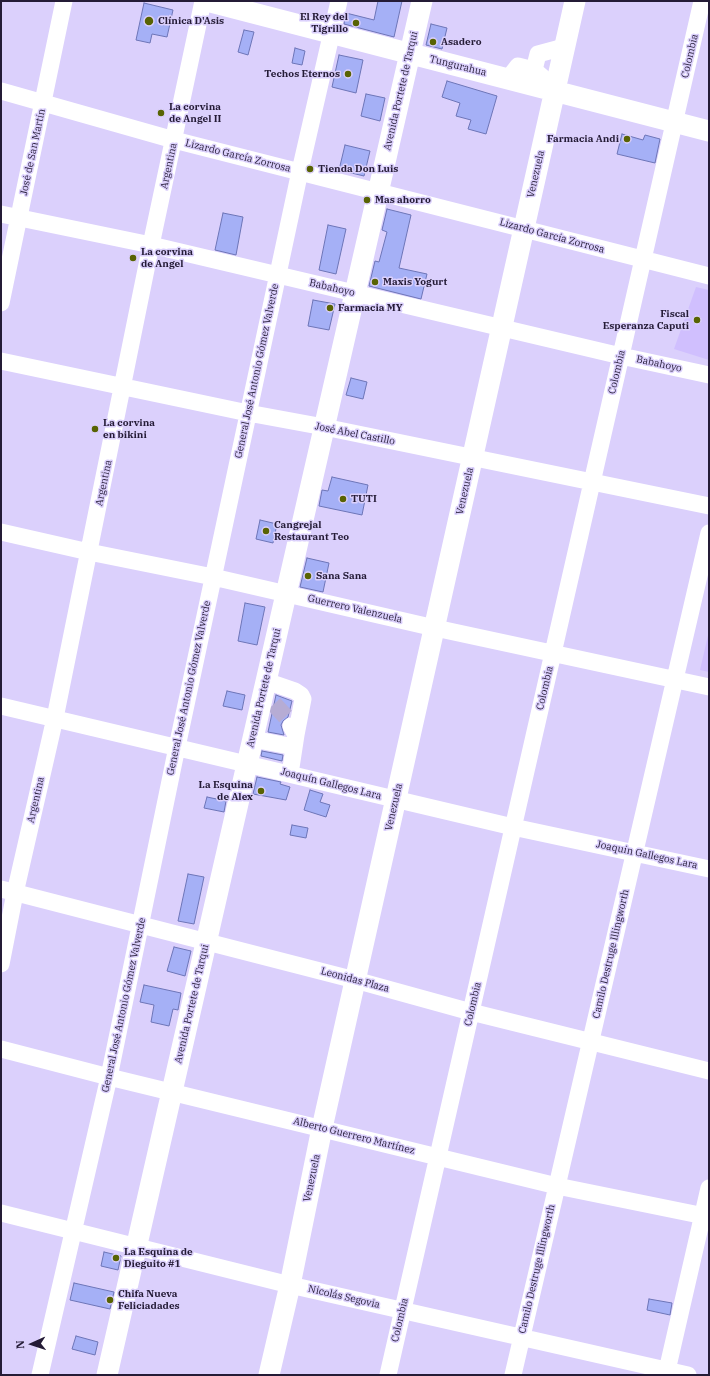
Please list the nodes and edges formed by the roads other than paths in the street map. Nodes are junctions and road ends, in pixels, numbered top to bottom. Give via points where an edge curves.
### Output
1 (64, 1) edge
2 (203, 1) edge
3 (207, 1) edge
4 (339, 1) edge
5 (422, 1) edge
6 (567, 1) edge
7 (575, 1) edge
8 (702, 1) edge
9 (332, 33) junction
10 (561, 48) junction
11 (410, 54) junction
12 (547, 85) junction
13 (1, 91) edge
14 (43, 102) junction
15 (674, 122) junction
16 (709, 131) edge
17 (174, 140) junction
18 (300, 171) junction
19 (378, 191) junction
20 (1, 214) edge
21 (19, 217) junction
22 (520, 228) junction
23 (151, 245) junction
24 (643, 260) junction
25 (277, 275) junction
26 (709, 276) edge
27 (355, 293) junction
28 (1, 303) edge
29 (498, 326) junction
30 (621, 356) junction
31 (1, 361) edge
32 (709, 375) edge
33 (124, 386) junction
34 (248, 413) junction
35 (324, 427) junction
36 (468, 457) junction
37 (591, 483) junction
38 (709, 506) edge
39 (1, 532) edge
40 (709, 533) edge
41 (90, 552) junction
42 (213, 577) junction
43 (286, 593) junction
44 (430, 627) junction
45 (553, 654) junction
46 (675, 679) junction
47 (709, 687) edge
48 (268, 692) junction
49 (1, 706) edge
50 (55, 718) junction
51 (288, 718) tunnel mouth
52 (253, 739) junction
53 (295, 741) junction
54 (275, 743) junction
55 (177, 747) junction
56 (247, 764) junction
57 (270, 769) junction
58 (290, 774) junction
59 (392, 798) junction
60 (513, 827) junction
61 (634, 852) junction
62 (709, 869) edge
63 (8, 891) edge
64 (141, 924) junction
65 (206, 942) junction
66 (1, 964) edge
67 (355, 980) junction
68 (471, 1012) junction
69 (591, 1040) junction
70 (1, 1049) edge
71 (709, 1070) edge
72 (109, 1077) junction
73 (172, 1092) junction
74 (322, 1128) junction
75 (438, 1157) junction
76 (557, 1186) junction
77 (709, 1188) edge
78 (1, 1213) edge
79 (706, 1216) edge
80 (73, 1230) junction
81 (137, 1246) junction
82 (290, 1284) junction
83 (402, 1310) junction
84 (522, 1337) junction
85 (667, 1373) edge
86 (40, 1375) edge
87 (107, 1375) edge
88 (269, 1375) edge
89 (388, 1375) edge
90 (513, 1375) edge
91 (688, 1375) edge

1 - 14 street, José de San Martín
2 - 17 street, Argentina
3 - 9 main road, Tungurahua
4 - 9 street, General José Antonio Gómez Valverde
5 - 11 main road, Avenida Portete de Tarqui
6 - 10 street, Venezuela
7 - 10 main road, Venezuela
8 - 15 street, Colombia
9 - 11 main road, Tungurahua
9 - 18 street, General José Antonio Gómez Valverde
10 - 12 main road, Venezuela
10 - 12 street via 538,54
11 - 12 main road, Tungurahua via 508,79
11 - 19 main road, Avenida Portete de Tarqui
12 - 15 main road, Tungurahua
12 - 22 main road, Venezuela
13 - 14 street, Lizardo García Zorrosa
14 - 17 street, Lizardo García Zorrosa
14 - 21 street, José de San Martín
15 - 16 main road, Tungurahua
15 - 24 street, Colombia
17 - 18 street, Lizardo García Zorrosa
17 - 23 street, Argentina
18 - 19 street, Lizardo García Zorrosa
18 - 25 street, General José Antonio Gómez Valverde
19 - 22 street, Lizardo García Zorrosa
19 - 27 main road, Avenida Portete de Tarqui
20 - 21 street, Babahoyo
21 - 23 street, Babahoyo
21 - 28 street, José de San Martín
22 - 24 street, Lizardo García Zorrosa
22 - 29 main road, Venezuela
23 - 25 street, Babahoyo
23 - 33 street, Argentina
24 - 26 street, Lizardo García Zorrosa
24 - 30 street, Colombia
25 - 27 street, Babahoyo
25 - 34 street, General José Antonio Gómez Valverde
27 - 29 street, Babahoyo
27 - 35 main road, Avenida Portete de Tarqui
29 - 30 street, Babahoyo
29 - 36 main road, Venezuela
30 - 32 street, Babahoyo
30 - 37 street, Colombia
31 - 33 street, José Abel Castillo
33 - 34 street, José Abel Castillo
33 - 41 street, Argentina
34 - 35 street, José Abel Castillo
34 - 42 street, General José Antonio Gómez Valverde
35 - 36 street, José Abel Castillo
35 - 43 main road, Avenida Portete de Tarqui
36 - 37 street, José Abel Castillo
36 - 44 main road, Venezuela
37 - 38 street, José Abel Castillo
37 - 45 street, Colombia
39 - 41 street, Guerrero Valenzuela
40 - 46 street, Camilo Destruge Illingworth
41 - 42 street, Guerrero Valenzuela
41 - 50 street, Argentina
42 - 43 street, Guerrero Valenzuela
42 - 55 street, General José Antonio Gómez Valverde
43 - 44 street, Guerrero Valenzuela
43 - 48 main road, Avenida Portete de Tarqui
44 - 45 street, Guerrero Valenzuela
44 - 59 main road, Venezuela
45 - 46 street, Guerrero Valenzuela
45 - 60 street, Colombia
46 - 47 street, Guerrero Valenzuela
46 - 61 street, Camilo Destruge Illingworth
48 - 52 main road, Avenida Portete de Tarqui
48 - 53 street via 295,691 301,695 303,699
49 - 50 street, Joaquín Gallegos Lara
50 - 55 street, Joaquín Gallegos Lara
50 - 63 street, Argentina
51 - 53 street
52 - 54 street
52 - 56 main road, Avenida Portete de Tarqui
53 - 54 street
53 - 58 street
54 - 57 street
55 - 56 street, Joaquín Gallegos Lara
55 - 64 street, General José Antonio Gómez Valverde
56 - 57 street, Joaquín Gallegos Lara
56 - 65 main road, Avenida Portete de Tarqui
57 - 58 street, Joaquín Gallegos Lara
58 - 59 street, Joaquín Gallegos Lara
59 - 60 street, Joaquín Gallegos Lara
59 - 67 main road, Venezuela
60 - 61 street, Joaquín Gallegos Lara
60 - 68 street, Colombia
61 - 62 street, Joaquín Gallegos Lara
61 - 69 street, Camilo Destruge Illingworth
63 - 64 street, Leonidas Plaza
63 - 66 street, Argentina
64 - 65 street, Leonidas Plaza
64 - 72 street, General José Antonio Gómez Valverde
65 - 67 street, Leonidas Plaza
65 - 73 main road, Avenida Portete de Tarqui
67 - 68 street, Leonidas Plaza
67 - 74 main road, Venezuela
68 - 69 street, Leonidas Plaza
68 - 75 street, Colombia
69 - 71 street, Leonidas Plaza
69 - 76 street, Camilo Destruge Illingworth
70 - 72 street, Alberto Guerrero Martínez
72 - 73 street, Alberto Guerrero Martínez
72 - 80 street, General José Antonio Gómez Valverde
73 - 74 street, Alberto Guerrero Martínez
73 - 81 main road, Avenida Portete de Tarqui
74 - 75 street, Alberto Guerrero Martínez
74 - 82 main road, Venezuela
75 - 76 street, Alberto Guerrero Martínez
75 - 83 street, Colombia
76 - 79 street, Alberto Guerrero Martínez
76 - 84 street, Camilo Destruge Illingworth
77 - 79 street
78 - 80 street, Nicolás Segovia
79 - 85 street
80 - 81 street, Nicolás Segovia
80 - 86 street, General José Antonio Gómez Valverde
81 - 82 street, Nicolás Segovia
81 - 87 main road, Avenida Portete de Tarqui
82 - 83 street, Nicolás Segovia
82 - 88 main road, Venezuela
83 - 84 street, Nicolás Segovia
83 - 89 street, Colombia
84 - 85 street, Nicolás Segovia
84 - 90 street, Camilo Destruge Illingworth
85 - 91 street, Nicolás Segovia

